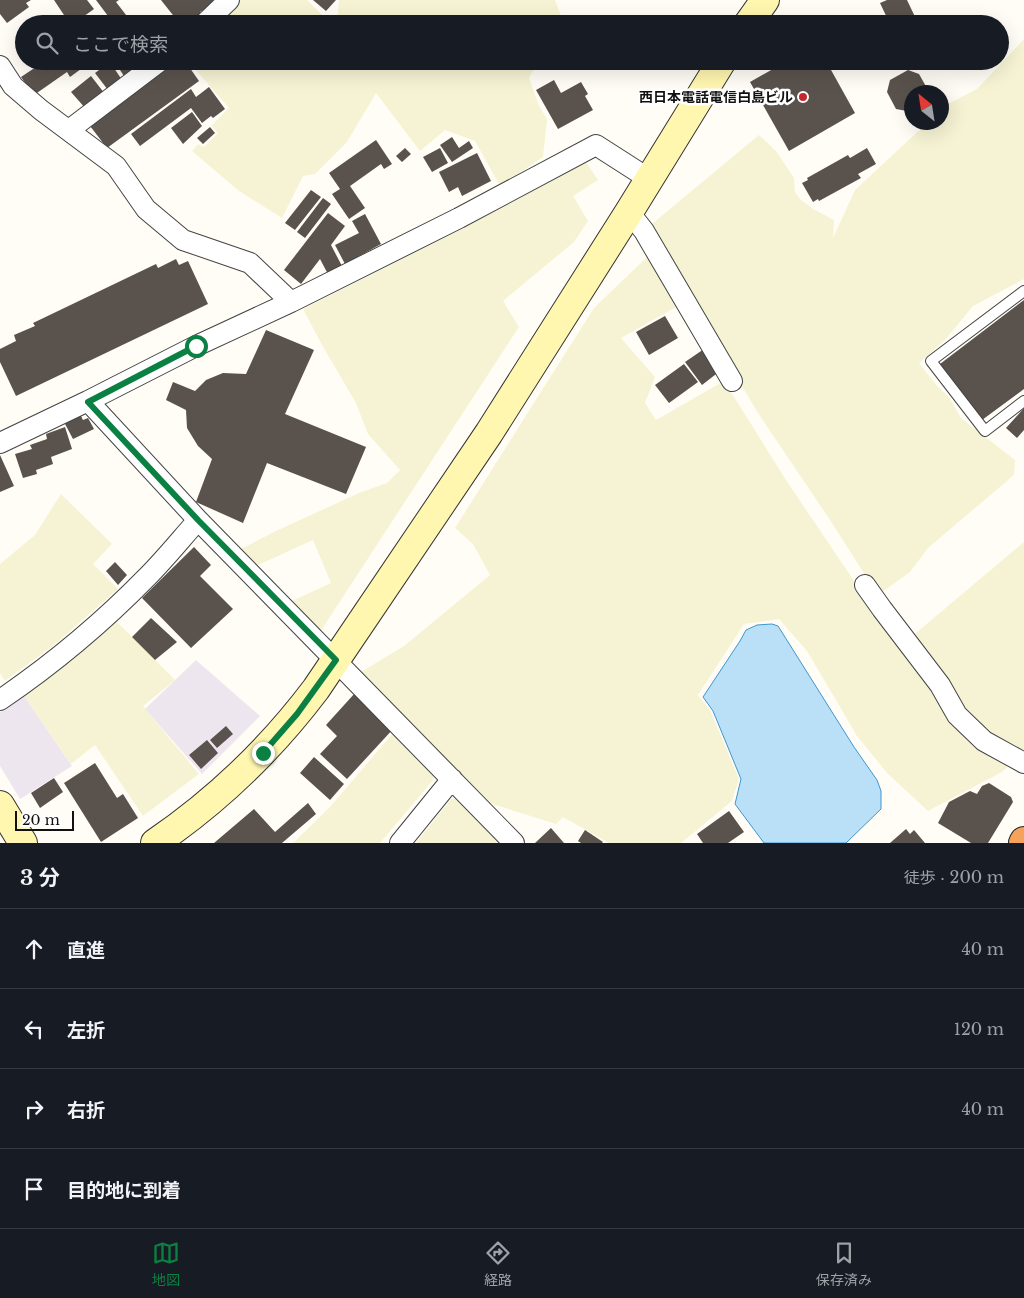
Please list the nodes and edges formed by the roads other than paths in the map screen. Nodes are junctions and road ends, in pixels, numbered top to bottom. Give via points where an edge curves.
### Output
1 (229, 0) edge
2 (765, 0) edge
3 (213, 15) edge
4 (754, 15) edge
5 (0, 66) edge
6 (148, 70) edge
7 (716, 70) edge
8 (69, 130) junction
9 (649, 179) junction
10 (629, 212) junction
11 (1024, 291) edge
12 (291, 302) junction
13 (732, 381) dead end
14 (1024, 401) edge
15 (88, 402) junction
16 (2, 438) edge
17 (198, 520) junction
18 (866, 585) dead end
19 (336, 660) junction
20 (0, 700) edge
21 (1024, 763) edge
22 (452, 779) junction
23 (0, 805) edge
24 (24, 843) edge
25 (155, 843) edge
26 (400, 843) edge
27 (514, 843) edge

1 - 3 street
2 - 4 street
5 - 8 street via 13,86
6 - 8 street
7 - 9 street
8 - 12 street via 116,166 146,209 183,240 250,263
9 - 10 street
9 - 12 street via 596,145
10 - 13 street via 644,231
10 - 19 street via 489,433
11 - 14 lane via 931,361 985,431
12 - 15 street via 196,346
15 - 16 street
15 - 17 street
17 - 19 street
17 - 20 street via 148,576 86,635
18 - 21 street via 940,685 957,714 984,741
19 - 22 street
19 - 25 street via 289,724 251,766
22 - 26 street
22 - 27 street
23 - 24 street

